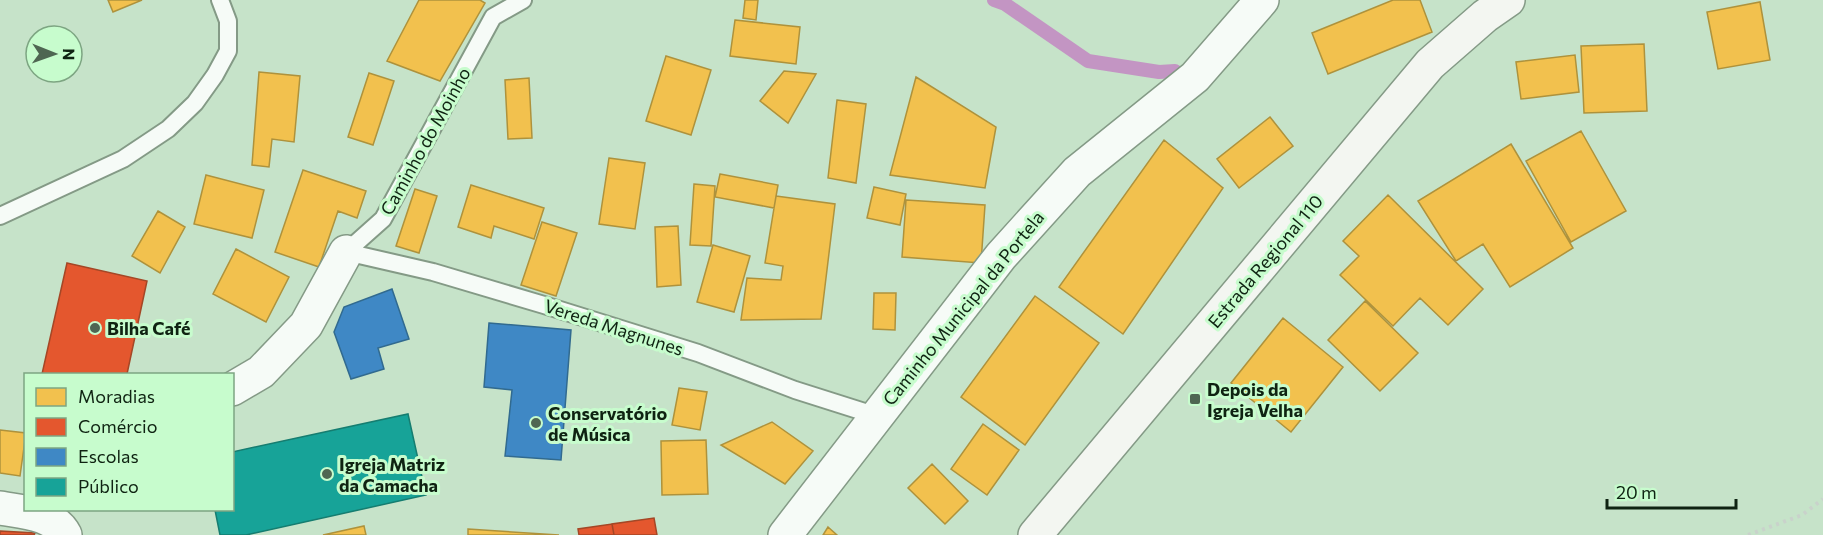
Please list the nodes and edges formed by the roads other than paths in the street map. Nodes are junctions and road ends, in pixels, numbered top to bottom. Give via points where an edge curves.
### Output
1 (220, 0) edge
2 (523, 0) edge
3 (1262, 0) edge
4 (1508, 0) edge
5 (0, 216) edge
6 (346, 252) junction
7 (234, 388) edge
8 (877, 416) junction
9 (0, 508) edge
10 (65, 524) edge
11 (785, 535) edge
12 (1035, 535) edge

1 - 5 lane via 228,21 228,51 195,104 168,129 123,159
2 - 6 lane, Caminho do Moinho via 493,16 383,219
3 - 8 street, Caminho Municipal da Portela via 1195,77 1077,172 1001,256
4 - 12 main road, Estrada Regional 110 via 1430,64
6 - 7 street, Caminho do Moinho via 306,325 261,372
6 - 8 lane, Vereda Magnunes via 544,305 698,353
8 - 11 street, Caminho Municipal da Portela
9 - 10 street

